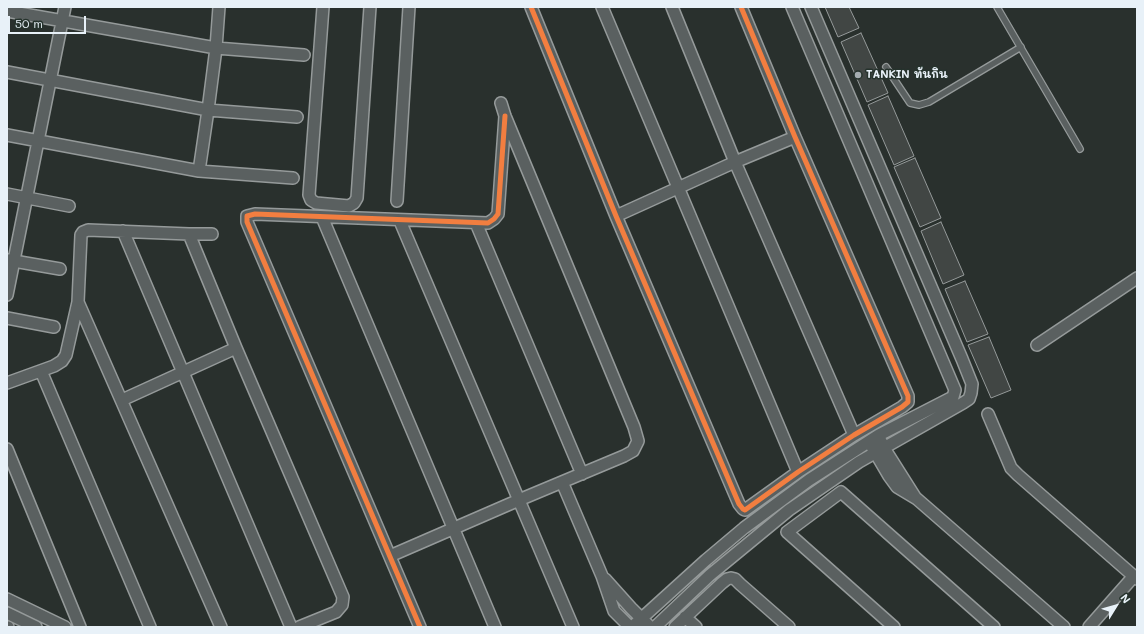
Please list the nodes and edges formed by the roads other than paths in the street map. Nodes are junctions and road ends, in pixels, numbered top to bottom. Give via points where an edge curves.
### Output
1 (65, 7) edge
2 (219, 7) edge
3 (323, 7) edge
4 (370, 7) edge
5 (409, 7) edge
6 (531, 7) edge
7 (602, 7) edge
8 (672, 7) edge
9 (741, 7) edge
10 (792, 7) edge
11 (811, 7) edge
12 (997, 7) edge
13 (7, 11) edge
14 (816, 18) junction
15 (62, 22) junction
16 (800, 26) junction
17 (1021, 47) junction
18 (216, 48) junction
19 (304, 55) dead end
20 (886, 66) dead end
21 (7, 72) edge
22 (50, 81) junction
23 (501, 103) dead end
24 (208, 110) junction
25 (505, 116) junction
26 (297, 117) dead end
27 (7, 135) edge
28 (795, 136) junction
29 (38, 141) junction
30 (1080, 150) dead end
31 (735, 162) junction
32 (199, 171) junction
33 (293, 178) dead end
34 (678, 188) junction
35 (7, 194) edge
36 (27, 197) junction
37 (397, 201) dead end
38 (896, 204) junction
39 (69, 206) dead end
40 (879, 212) junction
41 (616, 216) junction
42 (322, 217) junction
43 (400, 221) junction
44 (476, 223) junction
45 (122, 231) junction
46 (189, 234) junction
47 (212, 234) dead end
48 (10, 260) edge
49 (60, 269) dead end
50 (1137, 278) edge
51 (7, 295) edge
52 (78, 302) junction
53 (7, 318) edge
54 (54, 327) dead end
55 (1037, 345) dead end
56 (236, 348) junction
57 (41, 371) junction
58 (182, 372) junction
59 (7, 383) edge
60 (953, 384) junction
61 (972, 384) junction
62 (122, 400) junction
63 (988, 414) dead end
64 (854, 435) junction
65 (879, 435) junction
66 (868, 442) junction
67 (7, 449) edge
68 (880, 450) junction
69 (798, 472) junction
70 (582, 474) junction
71 (562, 482) junction
72 (519, 500) junction
73 (454, 528) junction
74 (744, 528) junction
75 (754, 539) junction
76 (390, 556) junction
77 (602, 576) junction
78 (1135, 577) edge
79 (7, 599) edge
80 (7, 613) edge
81 (685, 617) junction
82 (641, 618) junction
83 (36, 627) edge
84 (65, 627) edge
85 (80, 627) edge
86 (150, 627) edge
87 (221, 627) edge
88 (290, 627) edge
89 (299, 627) edge
90 (420, 627) edge
91 (495, 627) edge
92 (573, 627) edge
93 (631, 627) edge
94 (650, 627) edge
95 (655, 627) edge
96 (675, 627) edge
97 (696, 627) edge
98 (789, 627) edge
99 (894, 627) edge
100 (994, 627) edge
101 (1064, 627) edge
102 (1089, 627) edge

1 - 15 street
2 - 18 street
3 - 4 street via 309,195 316,203 349,206 357,198
5 - 37 street
6 - 41 street
7 - 34 street
8 - 31 street
9 - 28 street
10 - 16 street
11 - 14 street
12 - 17 lane
13 - 15 street
14 - 16 street
14 - 38 street
15 - 18 street
15 - 22 street
16 - 40 street
17 - 20 lane via 929,102 919,105 910,103
17 - 30 lane
18 - 19 street
18 - 24 street
21 - 22 street
22 - 24 street
22 - 29 street
23 - 25 street
24 - 26 street
24 - 32 street
25 - 44 street via 498,214 488,224
25 - 70 street via 638,441 633,450 624,456
27 - 29 street
28 - 31 street
28 - 64 street via 908,396 908,402 902,407
29 - 32 street
29 - 36 street
31 - 34 street
31 - 64 street
32 - 33 street
34 - 41 street
34 - 69 street
35 - 36 street
36 - 39 street
36 - 48 street
38 - 40 street
38 - 61 street
40 - 60 street
41 - 69 street via 739,504 746,510
42 - 43 street
42 - 73 street
42 - 76 street via 255,214 248,216 247,222
43 - 44 street
43 - 72 street
44 - 70 street
45 - 46 street
45 - 52 street via 88,230 81,235
45 - 58 street
46 - 47 street
46 - 56 street
48 - 49 street
48 - 51 street
50 - 55 street
52 - 57 street via 66,355 62,361
52 - 62 street
53 - 54 street
56 - 58 street
56 - 89 street via 343,597 342,605 336,612
57 - 59 street
57 - 86 street
58 - 62 street
58 - 88 street
60 - 61 street
60 - 65 street via 953,397
61 - 68 street via 969,399
62 - 87 street
63 - 78 street via 1011,468
64 - 69 street
65 - 66 street
65 - 68 street
66 - 68 street
66 - 74 street via 809,480
67 - 85 street
68 - 75 street via 795,505
68 - 101 street via 917,499
70 - 71 street
71 - 72 street
71 - 77 street
72 - 73 street
72 - 92 street
73 - 76 street
73 - 91 street
74 - 75 street
74 - 82 street
75 - 95 street
76 - 90 street
77 - 82 street
77 - 93 street via 614,611
78 - 102 street
79 - 84 street
80 - 83 street
81 - 96 street
81 - 97 street
81 - 98 street via 722,583 731,578
82 - 93 street
82 - 94 street
99 - 100 street via 787,532 841,492

